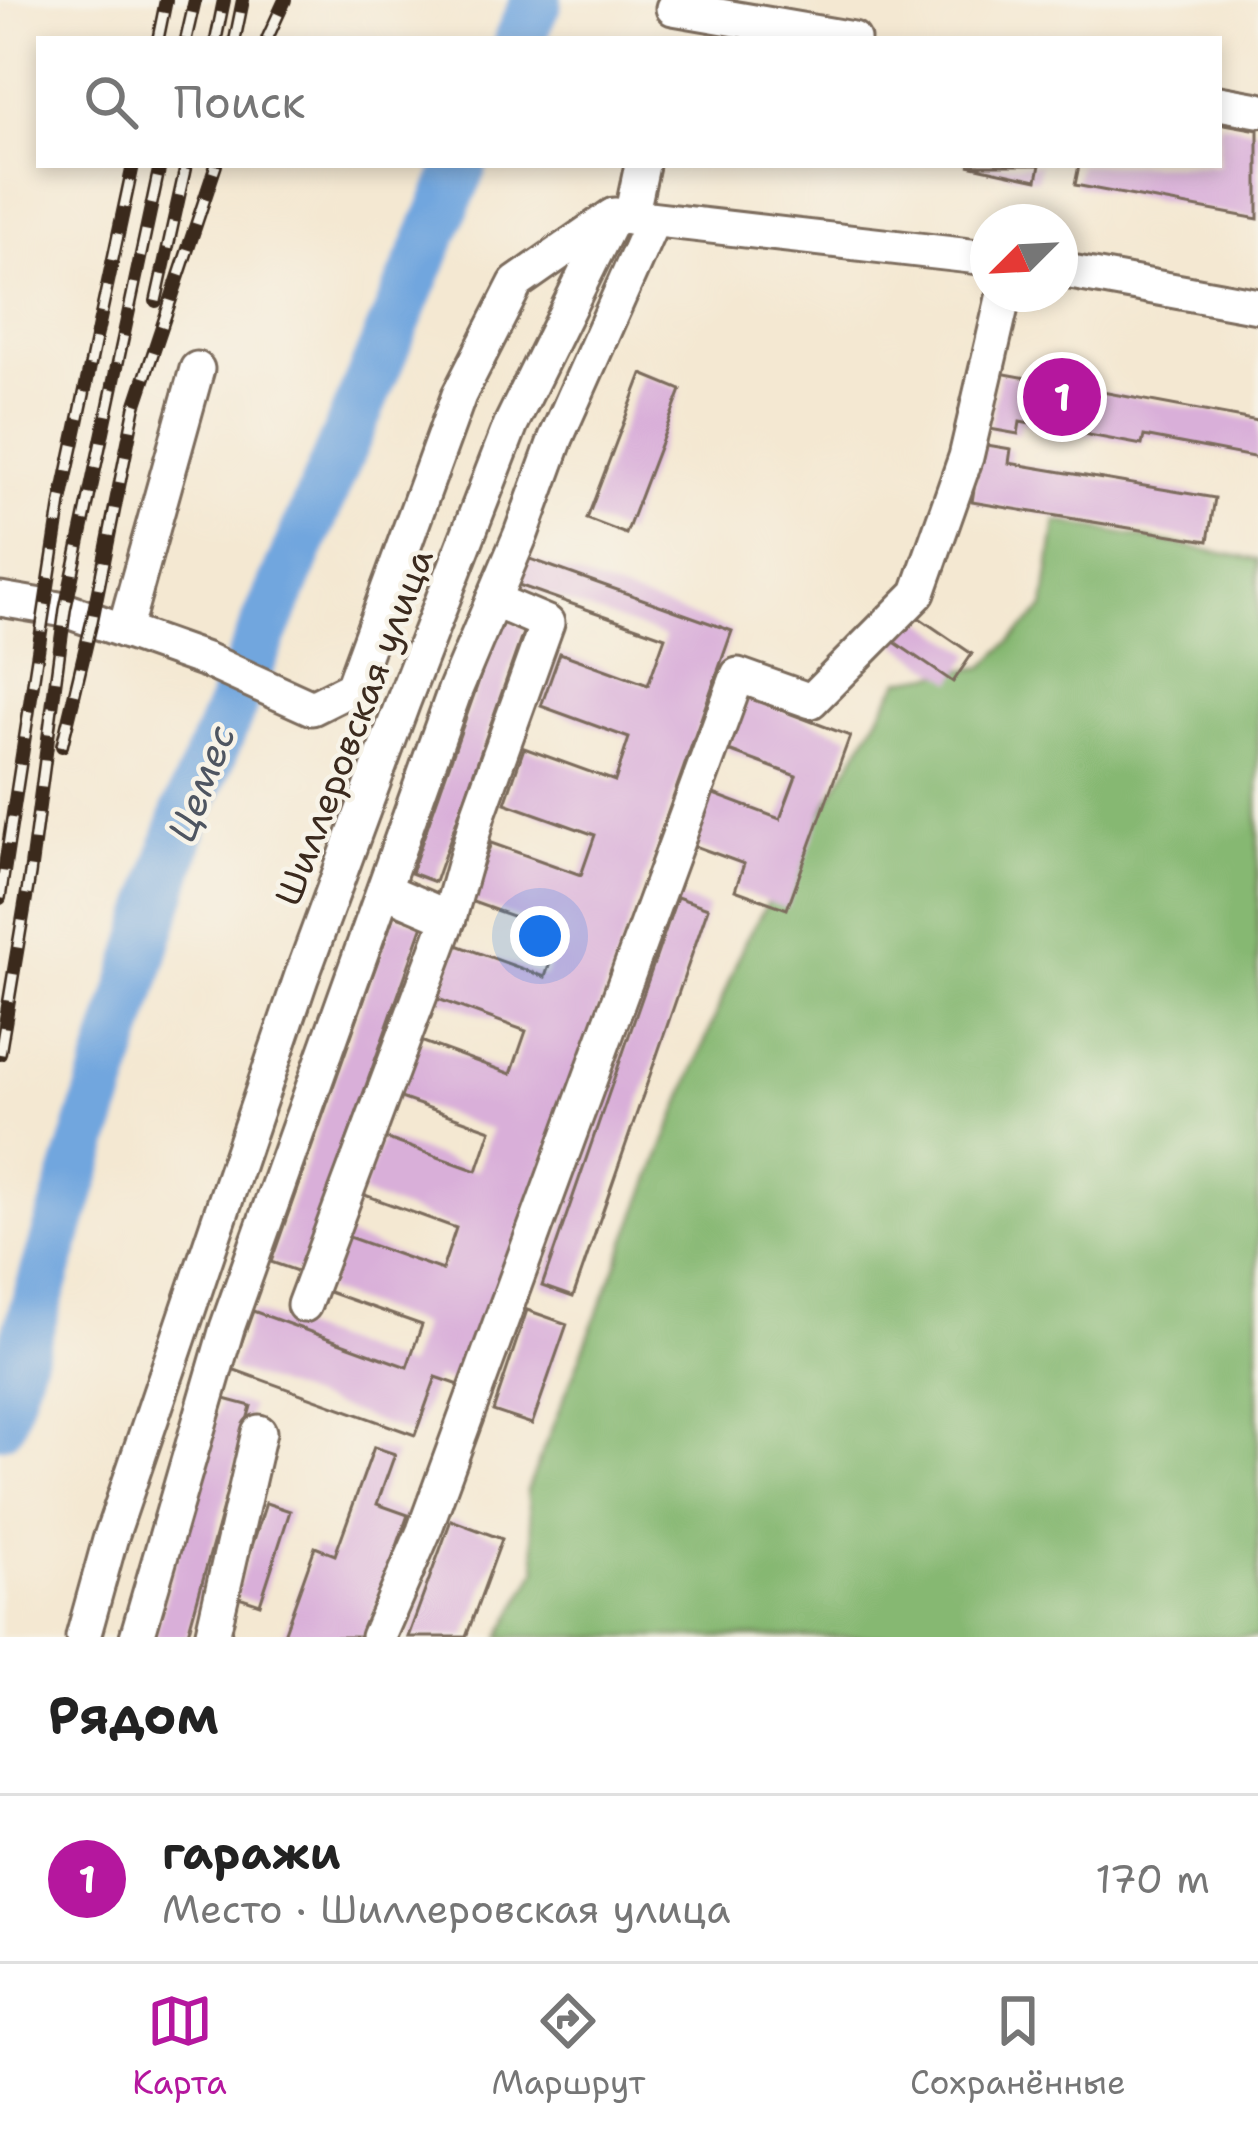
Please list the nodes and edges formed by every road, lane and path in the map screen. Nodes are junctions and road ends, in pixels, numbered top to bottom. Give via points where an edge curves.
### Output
1 (672, 16) edge
2 (829, 36) edge
3 (1222, 104) edge
4 (1258, 110) edge
5 (641, 168) edge
6 (633, 217) junction
7 (970, 256) edge
8 (1078, 273) edge
9 (1258, 306) edge
10 (1000, 312) edge
11 (197, 369) dead end
12 (0, 599) edge
13 (494, 600) junction
14 (124, 631) junction
15 (384, 890) junction
16 (449, 918) junction
17 (304, 1305) dead end
18 (259, 1432) dead end
19 (83, 1637) edge
20 (137, 1637) edge
21 (212, 1637) edge
22 (378, 1637) edge

1 - 2 street
3 - 4 street
5 - 6 street
6 - 7 street
6 - 13 street
6 - 14 street via 516,283 459,395 352,688 312,708
6 - 19 street, Шиллеровская улица via 511,424 301,978
8 - 9 street
10 - 22 street via 966,457 917,593 811,701 738,675 424,1532
11 - 14 street
12 - 14 street
13 - 15 street
13 - 16 street via 547,623
15 - 16 street
15 - 20 street via 227,1328
16 - 17 street
18 - 21 street

